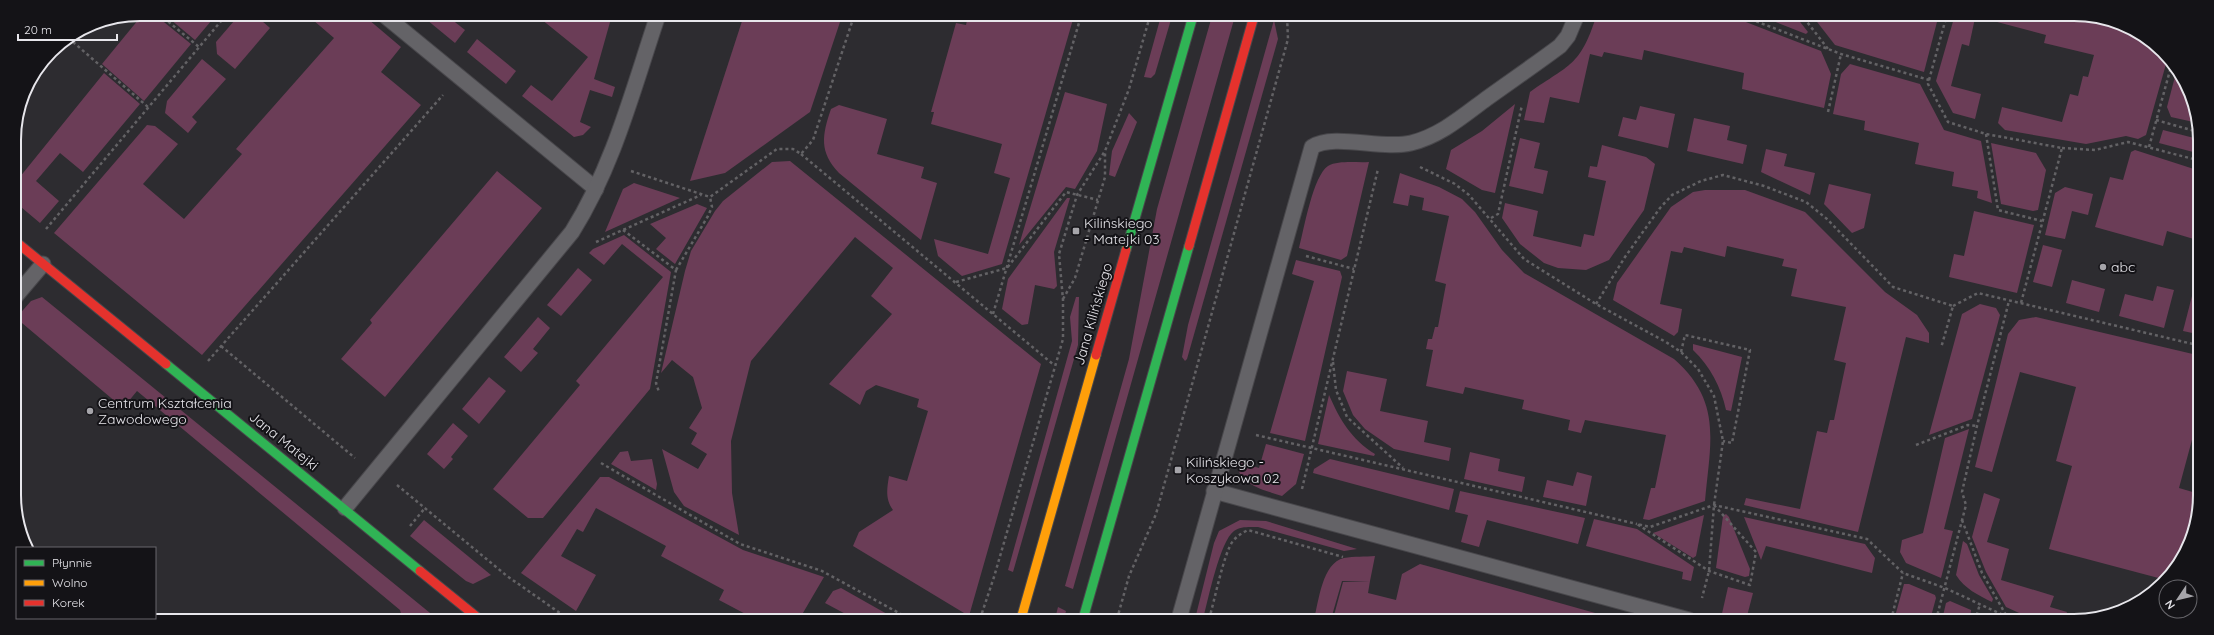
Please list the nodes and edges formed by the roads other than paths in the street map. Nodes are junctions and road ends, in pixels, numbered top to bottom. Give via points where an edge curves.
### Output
1 (392, 21) edge
2 (656, 21) edge
3 (1192, 21) edge
4 (1253, 21) edge
5 (1574, 21) edge
6 (596, 189) junction
7 (21, 246) edge
8 (43, 264) junction
9 (21, 290) edge
10 (1214, 491) junction
11 (345, 508) junction
12 (473, 614) edge
13 (1022, 614) edge
14 (1084, 614) edge
15 (1180, 614) edge
16 (1667, 614) edge

1 - 6 lane
2 - 6 lane via 609,162
3 - 13 street, Jana Kilińskiego
4 - 14 street
5 - 10 lane via 1560,46 1431,137 1409,144 1383,146 1325,141 1312,147
6 - 11 lane via 572,232
7 - 8 street, Jana Matejki
8 - 9 lane
8 - 11 street, Jana Matejki
10 - 15 lane
10 - 16 lane
11 - 12 street, Jana Matejki

